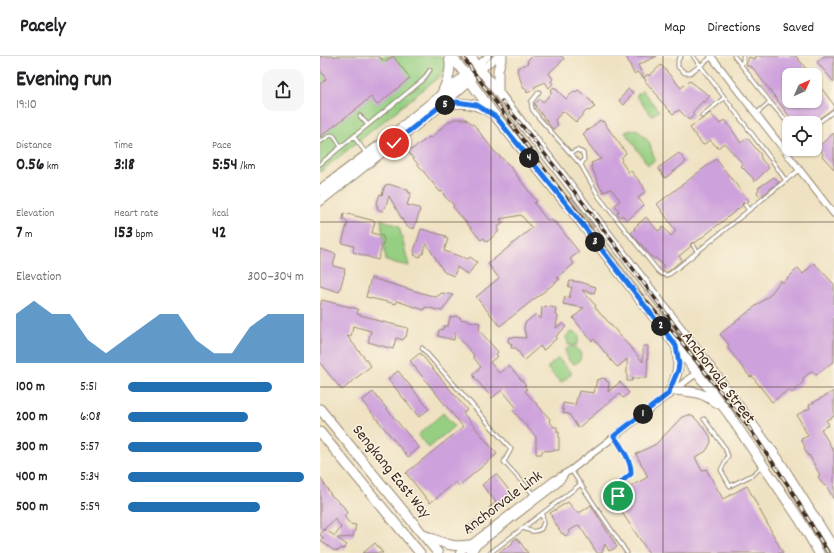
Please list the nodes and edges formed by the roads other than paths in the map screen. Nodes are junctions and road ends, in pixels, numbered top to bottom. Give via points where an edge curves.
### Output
1 (450, 56) edge
2 (470, 56) edge
3 (488, 56) edge
4 (498, 56) edge
5 (502, 56) edge
6 (681, 56) edge
7 (693, 56) edge
8 (734, 56) edge
9 (743, 56) edge
10 (712, 57) edge
11 (741, 64) junction
12 (700, 66) junction
13 (479, 67) junction
14 (430, 70) dead end
15 (467, 78) junction
16 (498, 90) junction
17 (539, 92) dead end
18 (440, 96) junction
19 (724, 98) junction
20 (770, 102) junction
21 (439, 107) junction
22 (834, 111) edge
23 (756, 114) junction
24 (360, 116) dead end
25 (702, 116) dead end
26 (782, 116) edge
27 (496, 117) junction
28 (822, 120) edge
29 (368, 126) junction
30 (354, 137) junction
31 (320, 142) edge
32 (341, 147) junction
33 (571, 153) junction
34 (368, 155) junction
35 (320, 164) edge
36 (580, 165) junction
37 (800, 169) junction
38 (786, 181) junction
39 (320, 190) edge
40 (320, 202) edge
41 (745, 205) dead end
42 (749, 210) junction
43 (834, 214) edge
44 (693, 245) dead end
45 (697, 251) junction
46 (676, 346) junction
47 (422, 348) dead end
48 (708, 364) junction
49 (697, 372) junction
50 (671, 392) junction
51 (320, 409) edge
52 (728, 413) junction
53 (704, 419) dead end
54 (320, 432) edge
55 (614, 436) junction
56 (763, 465) junction
57 (571, 470) junction
58 (564, 474) junction
59 (581, 484) junction
60 (534, 495) junction
61 (618, 496) dead end
62 (542, 514) junction
63 (523, 528) junction
64 (424, 536) junction
65 (833, 548) edge
66 (470, 550) edge
67 (417, 551) edge
68 (438, 553) edge
69 (458, 553) edge
70 (490, 553) edge
71 (627, 553) edge
72 (819, 553) edge

1 - 15 street, Anchorvale Street
1 - 18 street via 447,82
2 - 13 street, Anchorvale Street
3 - 13 street
4 - 13 street
5 - 16 street via 498,70
6 - 12 lane via 678,67 683,72 690,73
7 - 12 lane
8 - 11 lane
9 - 11 lane
10 - 12 lane
10 - 23 street
11 - 20 lane
12 - 19 lane
13 - 15 street
13 - 16 street, Anchorvale Street
14 - 29 lane via 423,80
15 - 18 street
15 - 21 street
15 - 27 street, Anchorvale Street
16 - 48 street, Anchorvale Street
17 - 33 lane via 531,102 532,109
18 - 34 street
19 - 25 lane
19 - 38 lane
20 - 23 lane
20 - 26 lane
21 - 27 street via 457,102 477,105
21 - 40 street
22 - 28 lane
23 - 37 street
24 - 29 lane
27 - 46 street, Anchorvale Street
29 - 30 lane
30 - 32 lane
30 - 34 lane
31 - 32 lane via 331,135
32 - 35 lane
33 - 36 lane
33 - 36 lane via 577,150 583,153 584,159
34 - 39 street
36 - 45 lane via 599,197 660,273 667,276
37 - 38 lane
37 - 43 street
38 - 42 lane
41 - 42 lane
42 - 45 lane
44 - 45 lane
46 - 49 street, Anchorvale Street
46 - 50 street via 679,364
47 - 60 lane via 511,449 504,462
48 - 49 street, Anchorvale Link
48 - 65 street, Anchorvale Street via 778,459
49 - 50 street, Anchorvale Link
49 - 52 street, Anchorvale Street
50 - 52 street via 705,395
50 - 55 street, Anchorvale Link
51 - 64 street, Sengkang East Way
52 - 56 street, Anchorvale Street
53 - 56 lane via 725,448 728,456 722,470 730,486 754,474
54 - 67 street, Sengkang East Way
55 - 57 street, Anchorvale Link
55 - 61 lane via 631,470 631,474 620,483
56 - 72 street, Anchorvale Street
57 - 58 street, Anchorvale Link
57 - 59 lane
58 - 60 street, Anchorvale Link
58 - 66 street, Anchorvale Link via 557,484
59 - 62 lane
59 - 71 lane
60 - 66 street, Anchorvale Link
62 - 63 lane
62 - 63 lane via 544,522 541,529 535,532
63 - 70 lane
64 - 66 street
64 - 68 street, Sengkang East Way
66 - 69 street, Anchorvale Link

